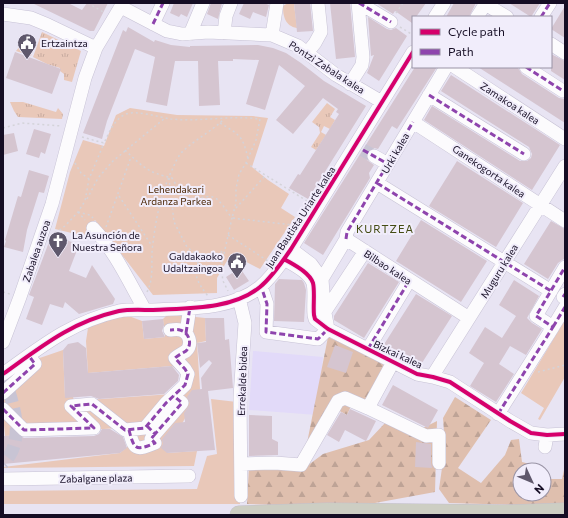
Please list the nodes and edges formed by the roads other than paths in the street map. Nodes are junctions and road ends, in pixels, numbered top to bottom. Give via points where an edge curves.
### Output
1 (163, 3) edge
2 (203, 3) edge
3 (231, 3) edge
4 (277, 3) edge
5 (318, 3) edge
6 (359, 3) edge
7 (444, 3) edge
8 (486, 3) edge
9 (550, 3) edge
10 (122, 5) edge
11 (3, 14) edge
12 (436, 16) edge
13 (478, 16) edge
14 (506, 16) edge
15 (542, 16) edge
16 (391, 22) dead end
17 (154, 24) junction
18 (224, 33) junction
19 (190, 34) junction
20 (272, 35) junction
21 (552, 45) edge
22 (96, 48) junction
23 (307, 53) junction
24 (565, 53) edge
25 (412, 54) edge
26 (445, 68) edge
27 (457, 68) edge
28 (528, 68) edge
29 (350, 84) junction
30 (563, 91) dead end
31 (429, 95) junction
32 (382, 102) junction
33 (413, 122) junction
34 (565, 139) edge
35 (524, 154) dead end
36 (374, 156) tunnel mouth
37 (388, 164) junction
38 (565, 166) edge
39 (377, 183) junction
40 (540, 205) junction
41 (565, 221) edge
42 (97, 226) road end
43 (346, 239) junction
44 (365, 251) junction
45 (284, 258) junction
46 (505, 261) junction
47 (564, 271) edge
48 (322, 279) junction
49 (409, 280) junction
50 (551, 291) junction
51 (263, 292) dead end
52 (235, 296) junction
53 (564, 299) edge
54 (143, 306) junction
55 (190, 307) junction
56 (324, 313) junction
57 (470, 318) junction
58 (553, 327) junction
59 (170, 330) dead end
60 (327, 330) junction
61 (186, 333) junction
62 (3, 342) edge
63 (368, 348) junction
64 (29, 356) junction
65 (393, 362) junction
66 (3, 374) edge
67 (434, 377) junction
68 (3, 393) edge
69 (368, 408) junction
70 (3, 409) edge
71 (498, 414) junction
72 (129, 430) junction
73 (151, 430) junction
74 (565, 434) edge
75 (439, 463) dead end
76 (241, 464) junction
77 (189, 476) dead end
78 (3, 480) edge
79 (241, 496) dead end
80 (565, 512) edge
81 (239, 515) edge

1 - 17 street
2 - 19 street
3 - 18 street
4 - 20 street
5 - 23 street via 321,32
6 - 16 street
6 - 29 street via 363,57 362,64
7 - 12 street
8 - 13 street
8 - 14 street
9 - 15 street
10 - 17 street, Zabalea auzoa
10 - 22 street, Zabalea auzoa
11 - 22 street via 31,18 48,24
17 - 19 street, Pontzi Zabala kalea via 167,31
18 - 19 street, Pontzi Zabala kalea
18 - 20 street, Pontzi Zabala kalea
20 - 23 street, Pontzi Zabala kalea via 289,41
21 - 24 street
22 - 62 street, Zabalea auzoa via 67,130 64,158 44,228
23 - 29 street, Pontzi Zabala kalea
25 - 32 street, Juan Bautista Uriarte kalea
26 - 31 street, Urki kalea
27 - 34 street, Zamakoa kalea
28 - 30 street
29 - 32 street, Pontzi Zabala kalea
31 - 33 street, Urki kalea
31 - 35 street
32 - 45 street, Juan Bautista Uriarte kalea
33 - 37 street, Urki kalea
33 - 40 street, Ganekogorta kalea
36 - 37 street
37 - 39 street, Urki kalea
38 - 40 street, Muguru kalea
39 - 43 street, Urki kalea via 347,232
39 - 46 street
40 - 41 street, Ganekogorta kalea
40 - 46 street, Muguru kalea
42 - 54 street
43 - 44 street, Bilbao kalea
43 - 48 street
44 - 49 street, Bilbao kalea
44 - 56 street
45 - 48 street via 312,264
45 - 52 street, Juan Bautista Uriarte kalea via 259,288 247,296
45 - 60 street, Bizkai kalea via 305,273 313,284 314,315
46 - 50 street
46 - 57 street, Muguru kalea
47 - 50 street
48 - 56 street
49 - 57 street, Bilbao kalea
49 - 63 street
50 - 58 street via 536,316
51 - 60 street via 267,304 266,332 318,339
52 - 55 street, Juan Bautista Uriarte kalea via 218,304
52 - 76 street, Errekalde bidea via 245,323 240,397
53 - 58 street
54 - 55 street, Juan Bautista Uriarte kalea
54 - 64 street via 75,326 54,337
55 - 61 street
56 - 60 street
57 - 67 street, Muguru kalea
58 - 71 street
59 - 61 street
60 - 63 street, Bizkai kalea
61 - 73 street via 190,345 175,358 188,374 186,385 166,403
63 - 65 street, Bizkai kalea
64 - 66 street
64 - 68 street via 35,364
65 - 67 street, Bizkai kalea via 417,374
65 - 69 street
67 - 71 street, Bizkai kalea via 450,382
69 - 75 street via 426,436 439,435
69 - 76 street via 345,398 338,401 301,464
70 - 72 street via 24,430 94,428 71,406 92,404 125,430
71 - 74 street, Bizkai kalea via 546,441
72 - 73 street
72 - 73 street via 132,443 140,449 155,443
76 - 79 street, Errekalde bidea
77 - 78 street, Zabalgane plaza
80 - 81 highway via 327,512

